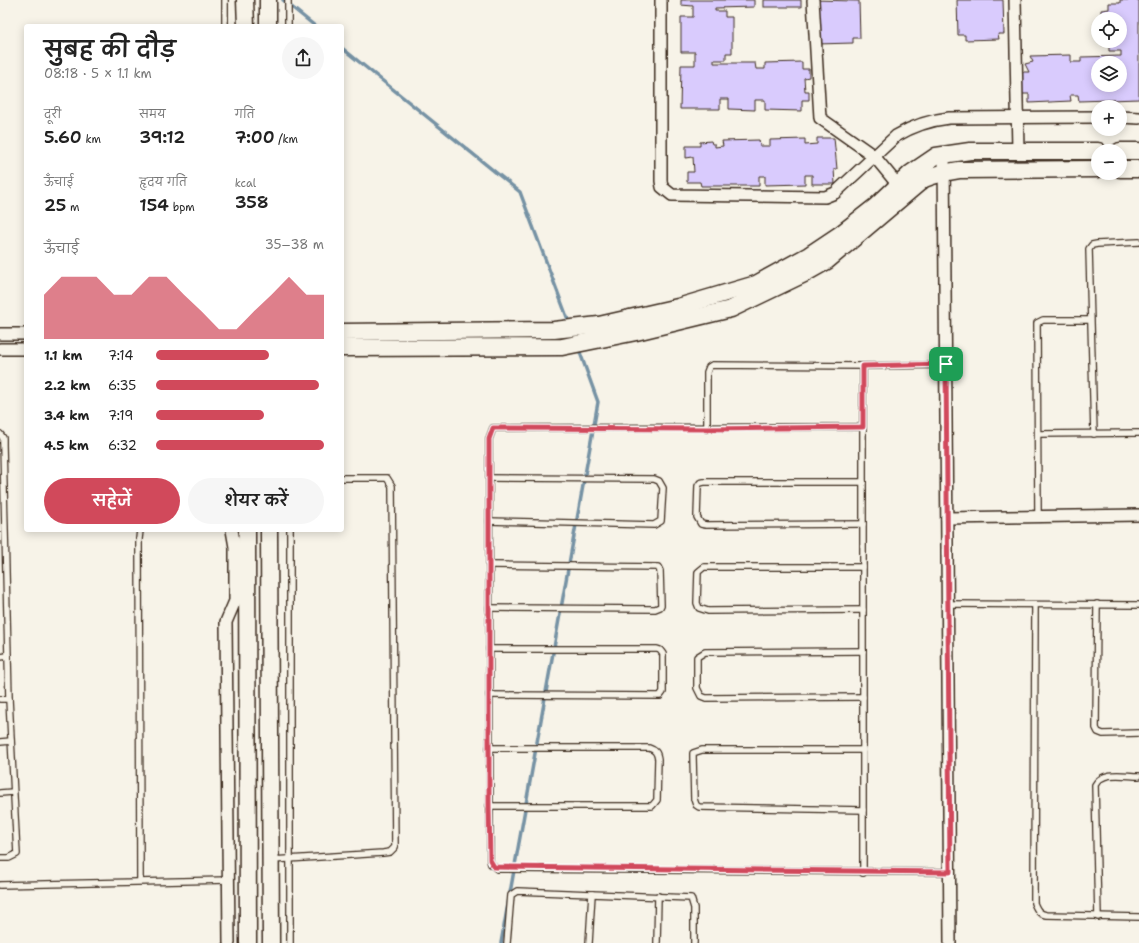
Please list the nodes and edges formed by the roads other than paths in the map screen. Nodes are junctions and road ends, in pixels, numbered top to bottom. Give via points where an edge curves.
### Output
1 (225, 0) edge
2 (246, 0) edge
3 (268, 0) edge
4 (288, 0) edge
5 (661, 0) edge
6 (813, 0) edge
7 (1015, 0) edge
8 (225, 24) edge
9 (246, 24) edge
10 (268, 24) edge
11 (288, 24) edge
12 (1018, 117) junction
13 (1091, 117) edge
14 (1127, 117) edge
15 (1139, 118) edge
16 (1018, 151) junction
17 (1091, 151) edge
18 (1127, 151) edge
19 (1139, 151) edge
20 (944, 154) junction
21 (874, 156) junction
22 (1127, 169) edge
23 (1139, 169) edge
24 (1091, 170) edge
25 (944, 172) junction
26 (898, 185) junction
27 (1139, 242) edge
28 (1090, 320) junction
29 (344, 332) edge
30 (0, 334) edge
31 (24, 334) edge
32 (344, 348) edge
33 (24, 349) edge
34 (0, 350) edge
35 (946, 364) junction
36 (863, 366) junction
37 (863, 427) junction
38 (707, 429) junction
39 (1139, 433) edge
40 (0, 434) edge
41 (1038, 434) junction
42 (1094, 434) junction
43 (344, 478) edge
44 (489, 478) junction
45 (863, 482) junction
46 (2, 484) edge
47 (1139, 515) edge
48 (1038, 516) junction
49 (947, 518) junction
50 (489, 521) junction
51 (863, 524) junction
52 (2, 526) edge
53 (140, 532) edge
54 (232, 532) edge
55 (247, 532) edge
56 (269, 532) edge
57 (290, 532) edge
58 (489, 565) junction
59 (863, 567) junction
60 (3, 570) edge
61 (948, 604) junction
62 (1097, 604) junction
63 (1035, 605) junction
64 (1139, 605) edge
65 (489, 608) junction
66 (863, 610) junction
67 (0, 613) edge
68 (7, 613) junction
69 (489, 649) junction
70 (863, 651) junction
71 (8, 656) junction
72 (0, 657) edge
73 (489, 695) junction
74 (863, 697) junction
75 (9, 698) junction
76 (0, 699) edge
77 (1139, 733) edge
78 (11, 741) junction
79 (0, 742) edge
80 (489, 748) junction
81 (863, 750) junction
82 (1139, 776) edge
83 (0, 792) edge
84 (13, 792) junction
85 (489, 806) junction
86 (863, 810) junction
87 (0, 858) edge
88 (270, 860) junction
89 (290, 860) junction
90 (950, 872) junction
91 (863, 873) junction
92 (228, 880) junction
93 (140, 881) junction
94 (0, 885) edge
95 (592, 894) junction
96 (658, 896) junction
97 (1098, 917) junction
98 (1139, 917) edge
99 (229, 943) edge
100 (248, 943) edge
101 (271, 943) edge
102 (290, 943) edge
103 (507, 943) edge
104 (589, 943) edge
105 (656, 943) edge
106 (694, 943) edge
107 (950, 943) edge

1 - 8 lane
2 - 9 street
3 - 10 street
4 - 11 lane
5 - 21 street via 661,181 666,192 672,195 825,197 836,192
6 - 21 street via 820,118
7 - 12 street
12 - 13 street
12 - 16 street
12 - 21 street via 937,120 902,132
14 - 15 street
16 - 17 street
16 - 20 street
18 - 19 street
20 - 25 street
20 - 26 street via 924,163
21 - 26 street
22 - 23 street
24 - 25 street
25 - 32 street via 924,179 827,261 738,306 636,332 562,346
25 - 35 street
26 - 29 street via 876,206 830,241 756,284 678,307 608,323 571,328
27 - 28 lane via 1097,244 1089,249
28 - 41 lane via 1043,320 1037,323
28 - 42 lane
30 - 31 street
33 - 34 street
35 - 36 lane
35 - 49 street
36 - 37 lane
36 - 38 lane via 712,365 708,367 707,372
37 - 38 lane
37 - 45 lane
38 - 44 lane via 493,428 489,439
39 - 42 lane
40 - 46 lane via 3,438
41 - 42 lane
41 - 48 lane
43 - 89 lane via 387,478 392,486 395,848 383,853
44 - 50 lane
44 - 50 lane via 654,479 659,481 663,488 661,521 654,525
45 - 51 lane
45 - 51 lane via 700,482 697,517 701,524 706,525
46 - 52 lane
47 - 48 street
48 - 49 street
49 - 61 street
50 - 58 lane
51 - 59 lane
52 - 60 lane
53 - 93 lane
54 - 92 street via 235,548 235,601 226,622
55 - 100 street
56 - 88 street
57 - 89 lane
58 - 65 lane
58 - 65 lane via 658,566 661,604 655,609
59 - 66 lane
59 - 66 lane via 704,567 698,572 697,603 699,608 708,611
60 - 68 lane
61 - 63 lane
61 - 90 street
62 - 63 lane
62 - 64 lane
62 - 77 lane via 1096,728 1103,734
63 - 97 lane via 1034,904 1041,914
65 - 69 lane
66 - 70 lane
67 - 68 lane
68 - 71 lane
69 - 73 lane
69 - 73 lane via 657,649 662,652 663,692 660,696
70 - 74 lane
70 - 74 lane via 705,652 697,657 697,688 701,696 706,698
71 - 72 lane
71 - 75 lane
73 - 80 lane
74 - 81 lane
75 - 76 lane
75 - 78 lane
78 - 79 lane
78 - 84 lane
80 - 85 lane
80 - 85 lane via 649,748 654,749 658,759 657,800 652,806
81 - 86 lane
81 - 86 lane via 702,750 693,753 694,799 699,807
82 - 97 lane via 1107,775 1101,777 1095,785
83 - 84 lane
84 - 87 lane via 16,854 9,858
85 - 91 lane via 490,860 497,869
86 - 91 lane
88 - 89 lane
88 - 101 street
89 - 102 lane
90 - 91 lane
90 - 107 street
92 - 93 lane
92 - 99 street
93 - 94 lane
95 - 96 lane
95 - 103 lane via 514,892 511,895
95 - 104 lane
96 - 105 lane
96 - 106 lane via 691,898 694,908
97 - 98 lane

